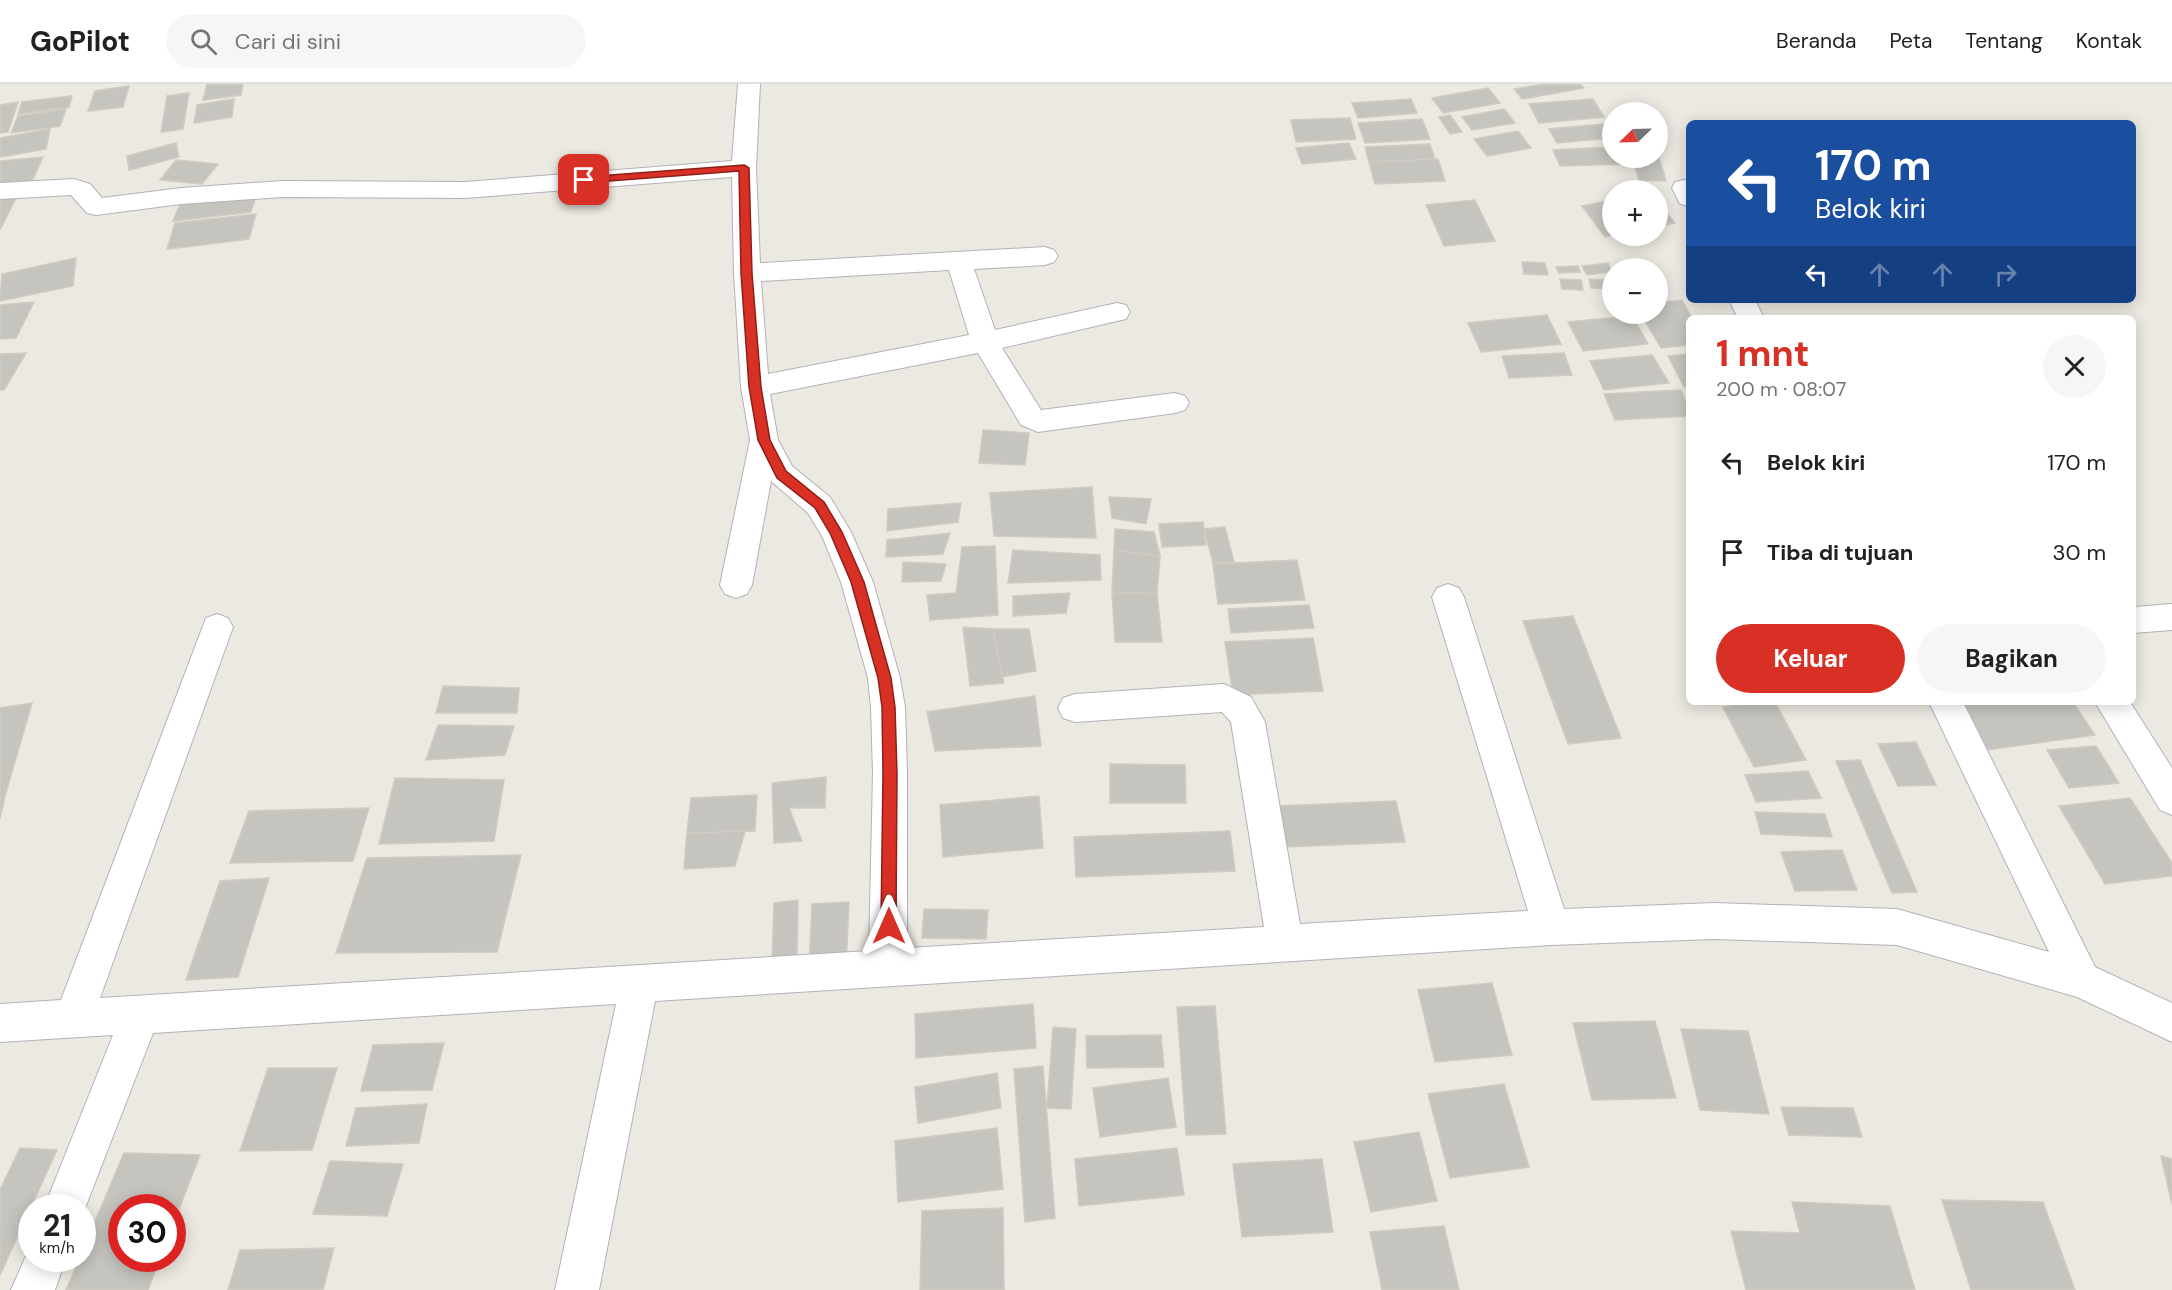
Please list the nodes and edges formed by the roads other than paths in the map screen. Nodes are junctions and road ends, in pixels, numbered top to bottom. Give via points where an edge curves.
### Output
1 (749, 84) edge
2 (744, 168) junction
3 (0, 191) edge
4 (1045, 256) dead end
5 (958, 261) junction
6 (747, 273) junction
7 (1117, 312) dead end
8 (985, 342) junction
9 (755, 387) junction
10 (1175, 403) dead end
11 (764, 440) junction
12 (736, 585) dead end
13 (1448, 597) dead end
14 (2172, 616) edge
15 (2136, 620) edge
16 (217, 627) dead end
17 (1947, 705) edge
18 (2114, 705) edge
19 (1075, 708) dead end
20 (2172, 799) edge
21 (1551, 927) junction
22 (1285, 944) junction
23 (888, 969) junction
24 (2082, 980) junction
25 (640, 982) junction
26 (141, 1014) junction
27 (74, 1017) junction
28 (0, 1023) edge
29 (2172, 1023) edge
30 (70, 1194) edge
31 (40, 1272) edge
32 (33, 1290) edge
33 (577, 1290) edge

1 - 2 street
2 - 3 street via 465,190 283,189 96,207 74,187
2 - 6 street
4 - 5 street
5 - 6 street
5 - 8 street
6 - 9 street
7 - 8 street
8 - 9 street
8 - 10 street via 1031,418
9 - 11 street
11 - 12 street
11 - 23 street via 782,474 819,505 836,532 857,582 884,678 890,773
13 - 21 street
14 - 15 street
16 - 27 street
17 - 24 street
18 - 20 street
19 - 22 street via 1224,698 1243,708
21 - 22 street
21 - 24 street via 1714,921 1897,927
22 - 23 street
23 - 25 street
24 - 29 street
25 - 26 street
25 - 33 street
26 - 27 street
26 - 30 street
27 - 28 street
31 - 32 street

